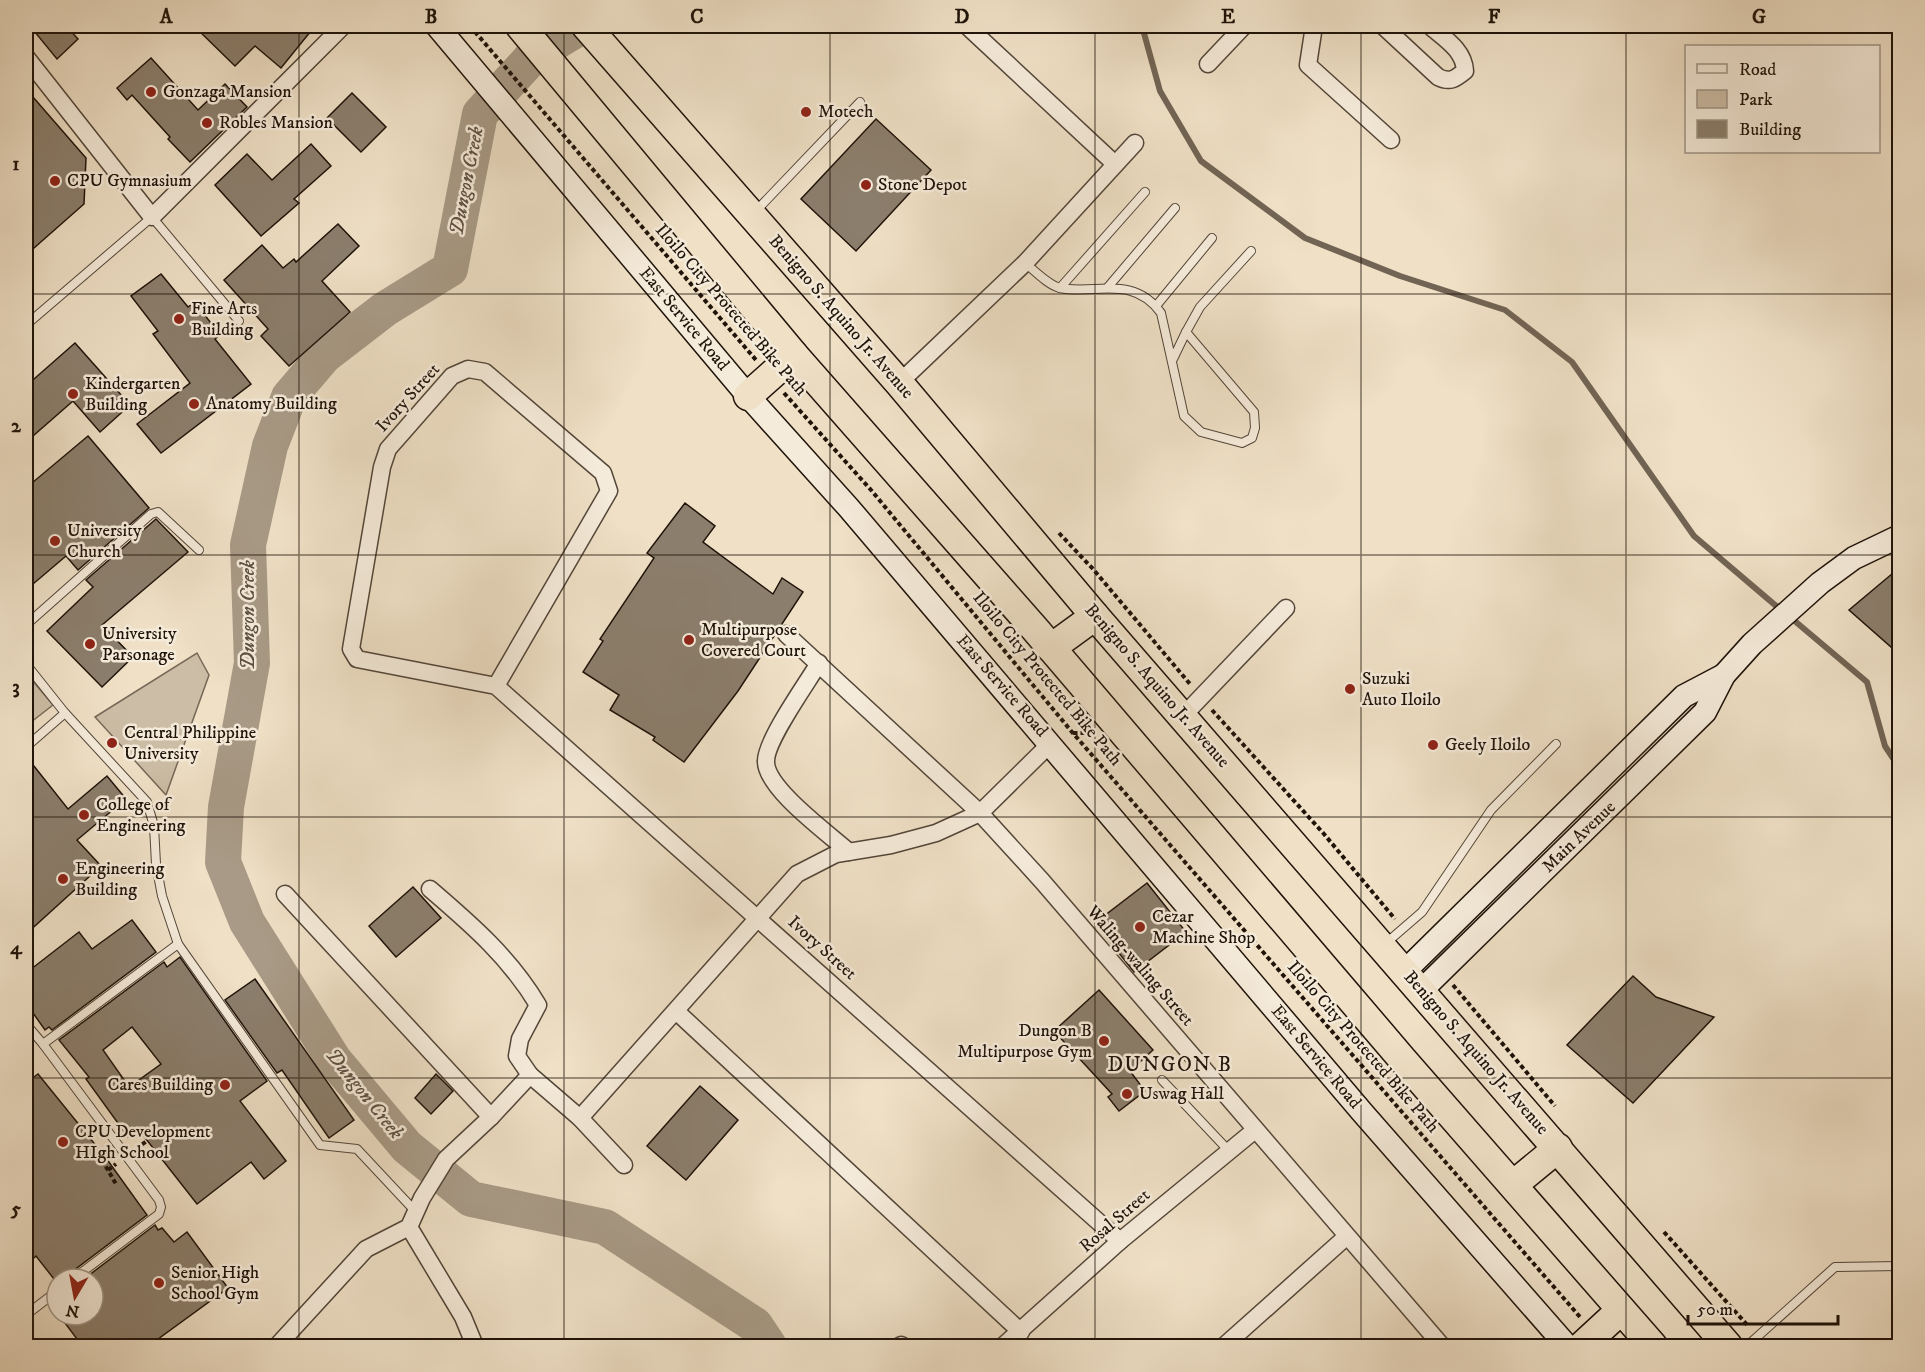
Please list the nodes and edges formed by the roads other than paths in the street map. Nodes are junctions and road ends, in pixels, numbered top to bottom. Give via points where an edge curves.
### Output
1 (343, 26) edge
2 (437, 26) edge
3 (520, 26) edge
4 (586, 26) edge
5 (967, 26) edge
6 (1245, 26) edge
7 (1314, 26) edge
8 (1383, 26) edge
9 (1430, 26) edge
10 (26, 57) edge
11 (1208, 64) dead end
12 (860, 102) dead end
13 (1391, 140) dead end
14 (1135, 143) dead end
15 (1115, 164) junction
16 (1145, 192) dead end
17 (1174, 208) dead end
18 (751, 215) junction
19 (152, 217) junction
20 (1212, 238) dead end
21 (1251, 251) dead end
22 (1025, 263) junction
23 (1108, 287) junction
24 (1060, 288) junction
25 (1156, 306) junction
26 (239, 321) dead end
27 (26, 325) edge
28 (1186, 332) junction
29 (794, 355) junction
30 (1173, 359) junction
31 (899, 383) junction
32 (748, 396) junction
33 (1899, 536) edge
34 (199, 550) dead end
35 (1286, 608) dead end
36 (1095, 616) junction
37 (26, 625) edge
38 (786, 633) dead end
39 (1051, 648) junction
40 (819, 663) junction
41 (26, 664) edge
42 (496, 686) junction
43 (65, 713) junction
44 (1183, 716) junction
45 (1051, 743) junction
46 (1556, 744) dead end
47 (26, 747) edge
48 (980, 813) junction
49 (849, 852) junction
50 (430, 889) dead end
51 (285, 894) dead end
52 (760, 918) junction
53 (178, 944) junction
54 (1382, 946) junction
55 (1413, 981) junction
56 (677, 1012) junction
57 (26, 1024) edge
58 (43, 1044) junction
59 (530, 1075) junction
60 (1162, 1080) dead end
61 (491, 1117) junction
62 (580, 1118) junction
63 (1255, 1130) junction
64 (1558, 1148) junction
65 (1230, 1151) junction
66 (624, 1165) dead end
67 (1513, 1185) junction
68 (418, 1204) junction
69 (409, 1227) junction
70 (1346, 1237) junction
71 (1120, 1241) junction
72 (1899, 1266) edge
73 (89, 1267) edge
74 (45, 1300) edge
75 (1621, 1310) junction
76 (26, 1315) edge
77 (1021, 1332) junction
78 (1590, 1341) edge
79 (1437, 1345) edge
80 (277, 1347) edge
81 (475, 1347) edge
82 (1003, 1347) edge
83 (1224, 1347) edge
84 (1567, 1347) edge
85 (1653, 1347) edge
86 (1728, 1347) edge
87 (1747, 1347) edge

1 - 19 street
2 - 32 street, East Service Road
3 - 29 highway
4 - 18 highway, Benigno S. Aquino Jr. Avenue
5 - 15 street
6 - 11 street
7 - 13 street via 1308,65
8 - 9 street via 1438,77 1455,80 1465,71 1461,53
10 - 19 street
12 - 18 lane
14 - 15 street
15 - 22 street
16 - 24 lane
17 - 23 lane
18 - 31 highway, Benigno S. Aquino Jr. Avenue
19 - 26 lane
19 - 27 lane
20 - 25 lane
21 - 28 lane via 1200,307
22 - 24 lane
22 - 31 street
23 - 24 lane
23 - 25 lane via 1127,290
25 - 30 lane
28 - 30 lane
28 - 30 lane via 1254,412 1252,438 1242,443 1201,432 1184,416
29 - 32 highway
29 - 39 highway
31 - 36 highway, Benigno S. Aquino Jr. Avenue
32 - 45 street, East Service Road
33 - 55 street, Main Avenue via 1854,558 1752,644 1724,675 1705,712
34 - 37 lane via 165,517 151,513
35 - 44 street
36 - 39 highway
36 - 44 highway, Benigno S. Aquino Jr. Avenue
38 - 40 street, Waling-waling Street
39 - 67 highway
40 - 48 street, Waling-waling Street
40 - 49 street via 772,741 765,759 767,772 786,795
41 - 43 lane
42 - 42 street, Ivory Street via 357,659 351,649 388,449 452,376 468,369 485,372 594,466 608,480 609,491
42 - 52 street, Ivory Street
43 - 47 lane
43 - 53 lane via 147,802 154,826 162,896
44 - 54 highway, Benigno S. Aquino Jr. Avenue
45 - 48 street
45 - 84 street, East Service Road via 1362,1112
46 - 54 lane via 1491,810 1422,912
48 - 49 street via 936,833
48 - 63 street, Waling-waling Street
49 - 52 street via 836,854 797,874
50 - 59 street via 483,934 521,977 538,1005 520,1039 516,1056
51 - 61 street
52 - 56 street
52 - 71 street, Ivory Street
53 - 58 lane
53 - 68 lane via 320,1145 357,1149
54 - 55 highway, Benigno S. Aquino Jr. Avenue
55 - 64 highway, Benigno S. Aquino Jr. Avenue
56 - 62 street
56 - 77 street
57 - 58 lane
58 - 73 lane via 161,1207 159,1214
59 - 61 street
59 - 62 street
60 - 65 lane
61 - 68 street via 446,1159
62 - 66 street
63 - 65 street, Rosal Street
63 - 70 street, Waling-waling Street
64 - 67 highway
64 - 86 highway, Benigno S. Aquino Jr. Avenue
65 - 71 street, Rosal Street
67 - 75 highway
68 - 69 street
69 - 80 street via 366,1249
69 - 81 street via 463,1317
70 - 79 street, Waling-waling Street
70 - 83 street
71 - 77 street, Rosal Street
72 - 87 lane via 1835,1268
74 - 76 lane
75 - 78 highway
75 - 85 highway
77 - 82 street, Rosal Street

